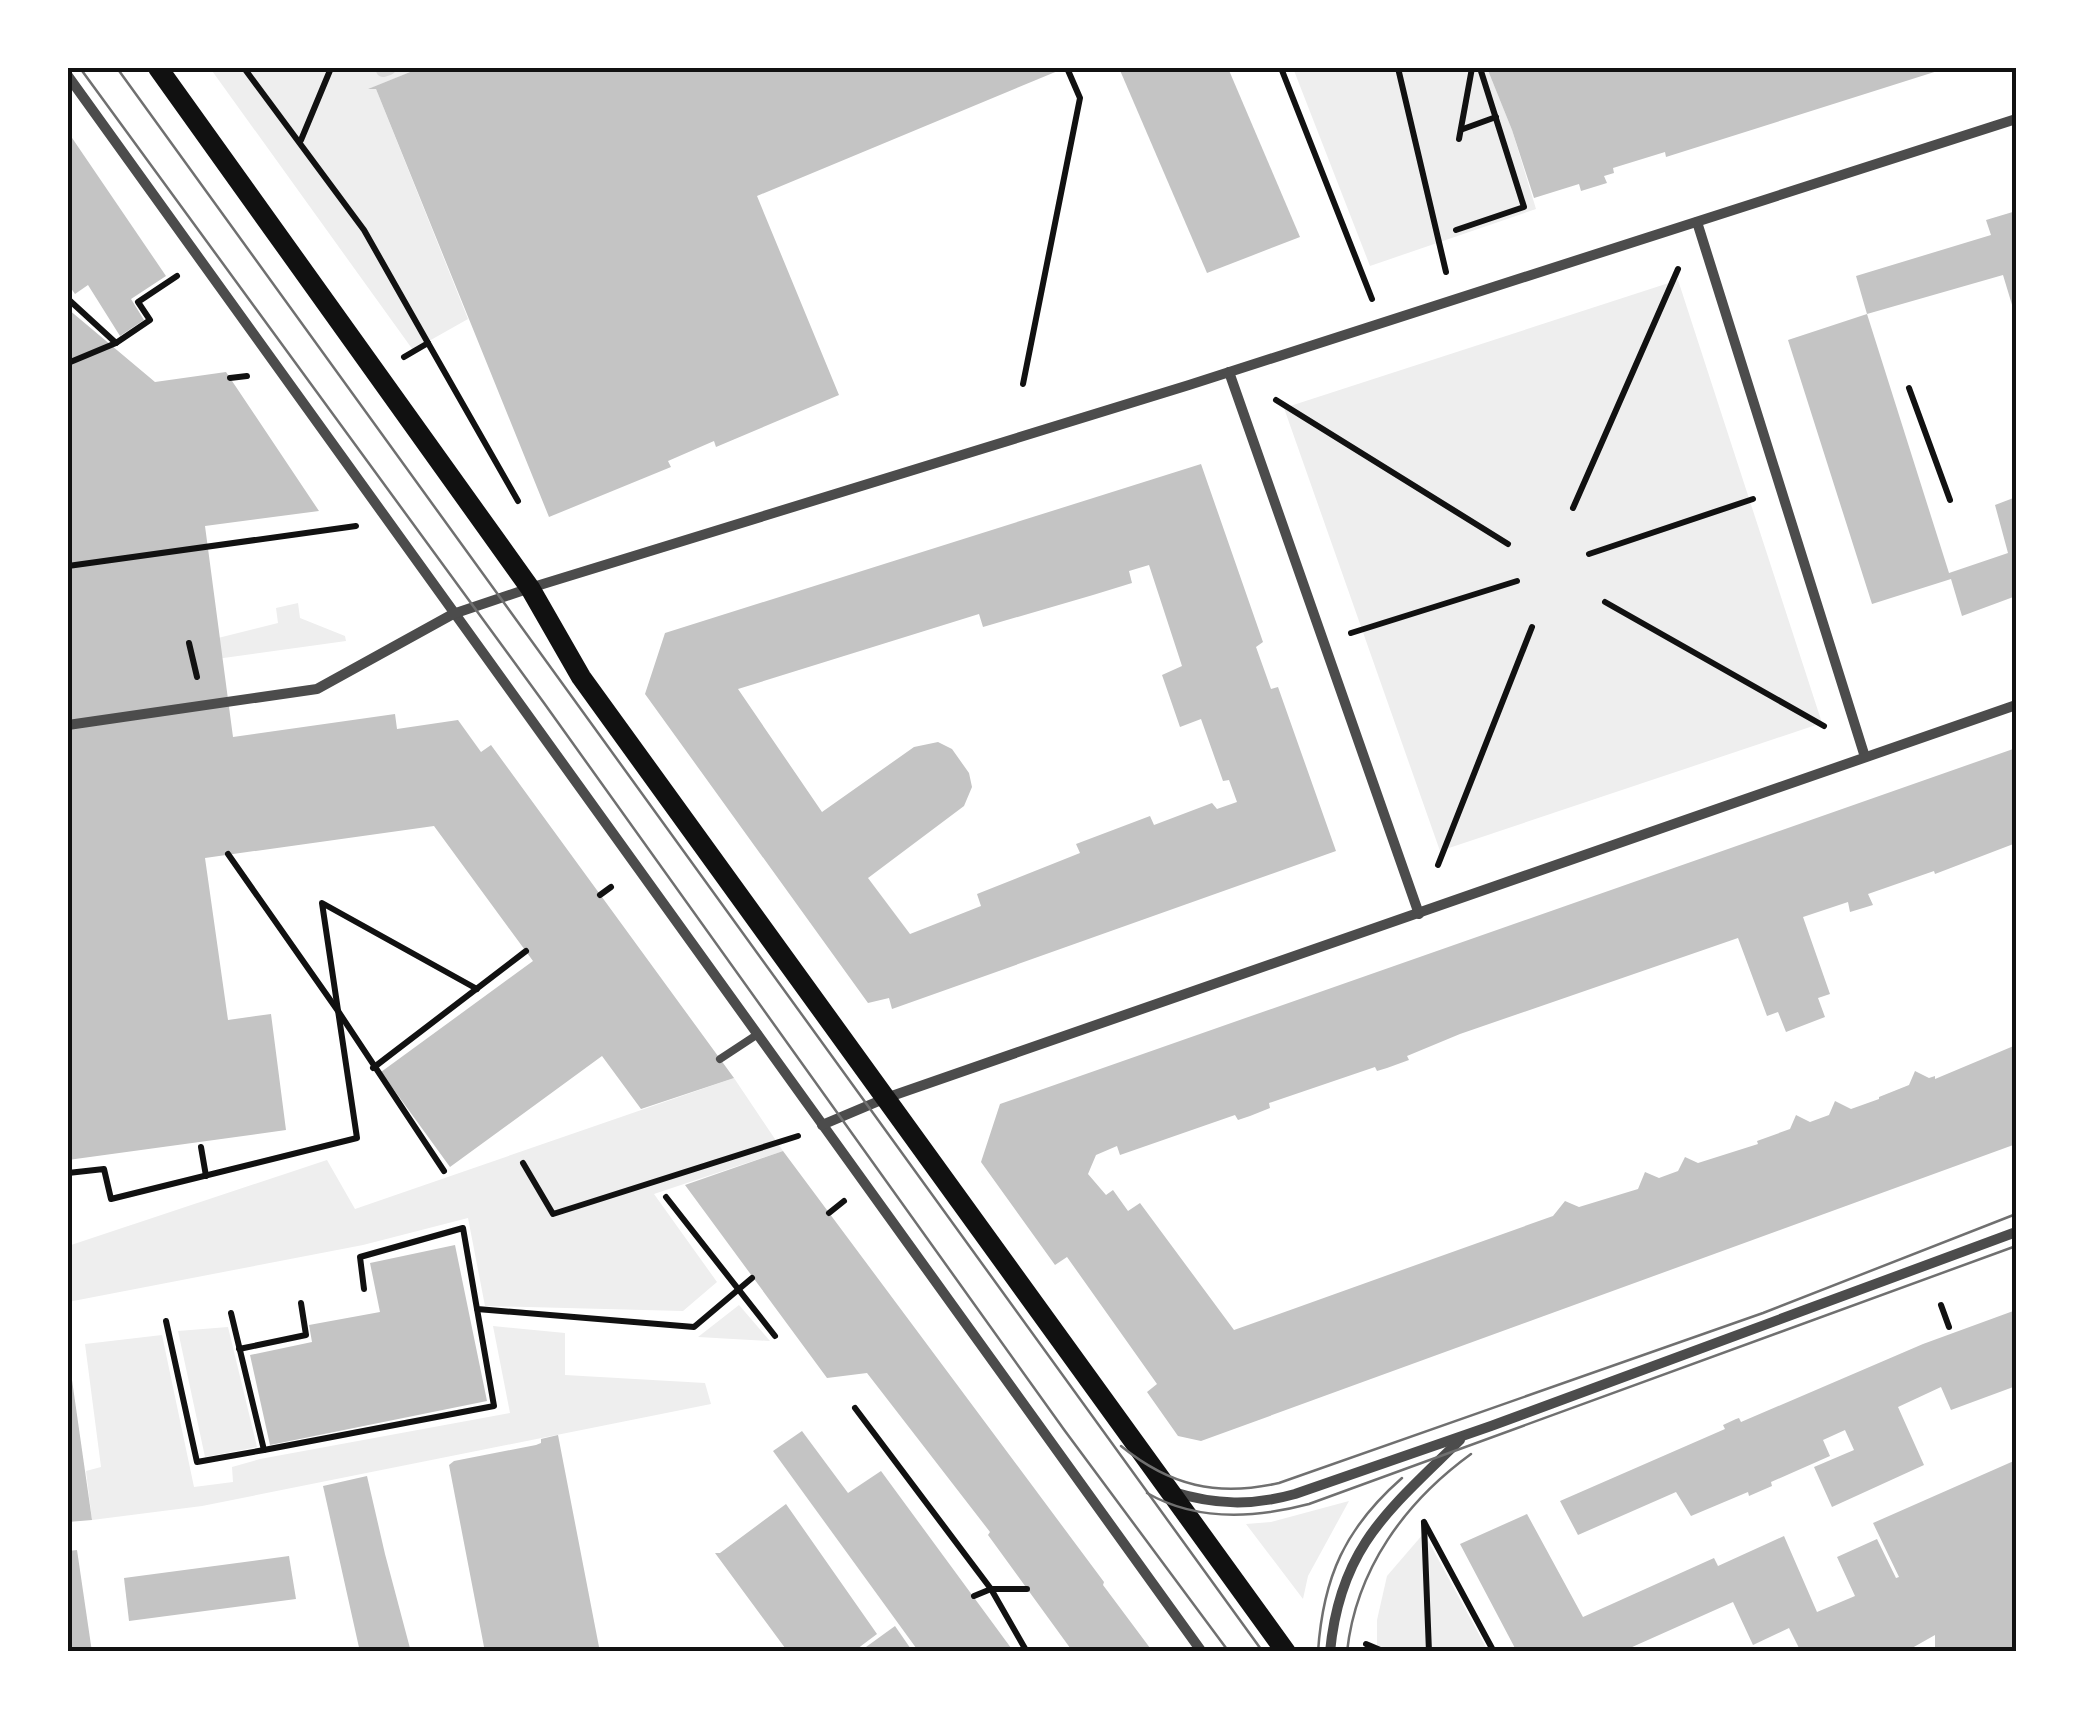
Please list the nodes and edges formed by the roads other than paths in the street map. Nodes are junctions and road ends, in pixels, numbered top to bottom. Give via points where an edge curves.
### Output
1 (158, 68) edge
2 (68, 76) edge
3 (2016, 119) edge
4 (1697, 222) junction
5 (1228, 372) junction
6 (530, 588) junction
7 (453, 614) junction
8 (2016, 705) edge
9 (68, 726) edge
10 (1865, 757) junction
11 (1418, 914) junction
12 (758, 1034) junction
13 (720, 1058) dead end
14 (886, 1098) junction
15 (822, 1125) junction
16 (2016, 1232) edge
17 (1464, 1436) junction
18 (1167, 1490) junction
19 (1202, 1652) edge
20 (1286, 1652) edge
21 (1330, 1652) edge

1 - 6 main road
2 - 7 street
3 - 4 street
4 - 5 street
4 - 10 street
5 - 6 street
5 - 11 street
6 - 7 street
6 - 14 main road via 581,677
7 - 9 street via 318,690
7 - 12 street
8 - 10 street
10 - 11 street
11 - 14 street
12 - 13 lane
12 - 15 street
14 - 15 street
14 - 18 main road
15 - 19 street
16 - 17 street
17 - 18 street via 1274,1500 1225,1504
17 - 21 street via 1367,1536 1342,1594
18 - 20 main road

